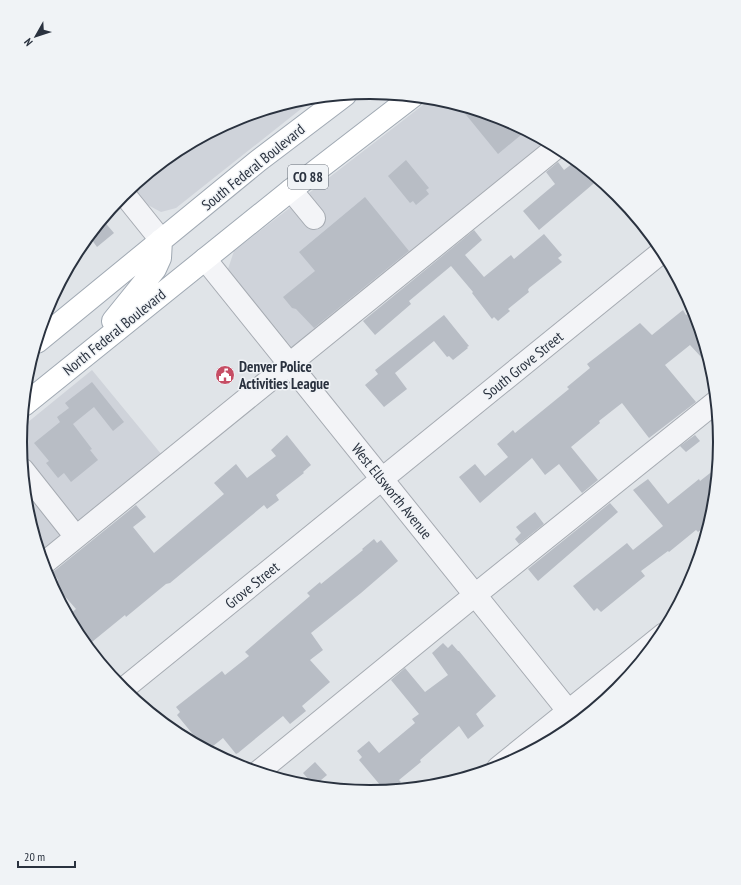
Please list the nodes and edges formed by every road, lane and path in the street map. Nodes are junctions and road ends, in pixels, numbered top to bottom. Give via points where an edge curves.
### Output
1 (336, 101) edge
2 (406, 101) edge
3 (550, 150) edge
4 (291, 190) junction
5 (128, 200) edge
6 (314, 218) dead end
7 (161, 240) junction
8 (658, 256) edge
9 (205, 260) junction
10 (44, 336) edge
11 (79, 361) junction
12 (289, 365) junction
13 (30, 400) edge
14 (712, 405) edge
15 (29, 478) edge
16 (382, 480) junction
17 (76, 537) junction
18 (48, 560) edge
19 (475, 595) junction
20 (638, 658) edge
21 (128, 685) edge
22 (574, 717) edge
23 (529, 747) edge
24 (262, 769) edge

1 - 7 main road, South Federal Boulevard / CO 88
2 - 4 main road, CO 88
3 - 12 street
4 - 6 street
4 - 9 main road, CO 88
5 - 7 street
7 - 10 main road, CO 88
7 - 11 main road via 160,258 155,268
8 - 16 street, South Grove Street
9 - 11 main road, North Federal Boulevard / CO 88
9 - 12 street, West Ellsworth Avenue
11 - 13 main road, North Federal Boulevard / CO 88
12 - 16 street, West Ellsworth Avenue
12 - 17 street
14 - 19 street
15 - 17 street
16 - 19 street, West Ellsworth Avenue
16 - 21 street, Grove Street
17 - 18 street
19 - 22 street, West Ellsworth Avenue
19 - 24 street
20 - 22 street
22 - 23 street

